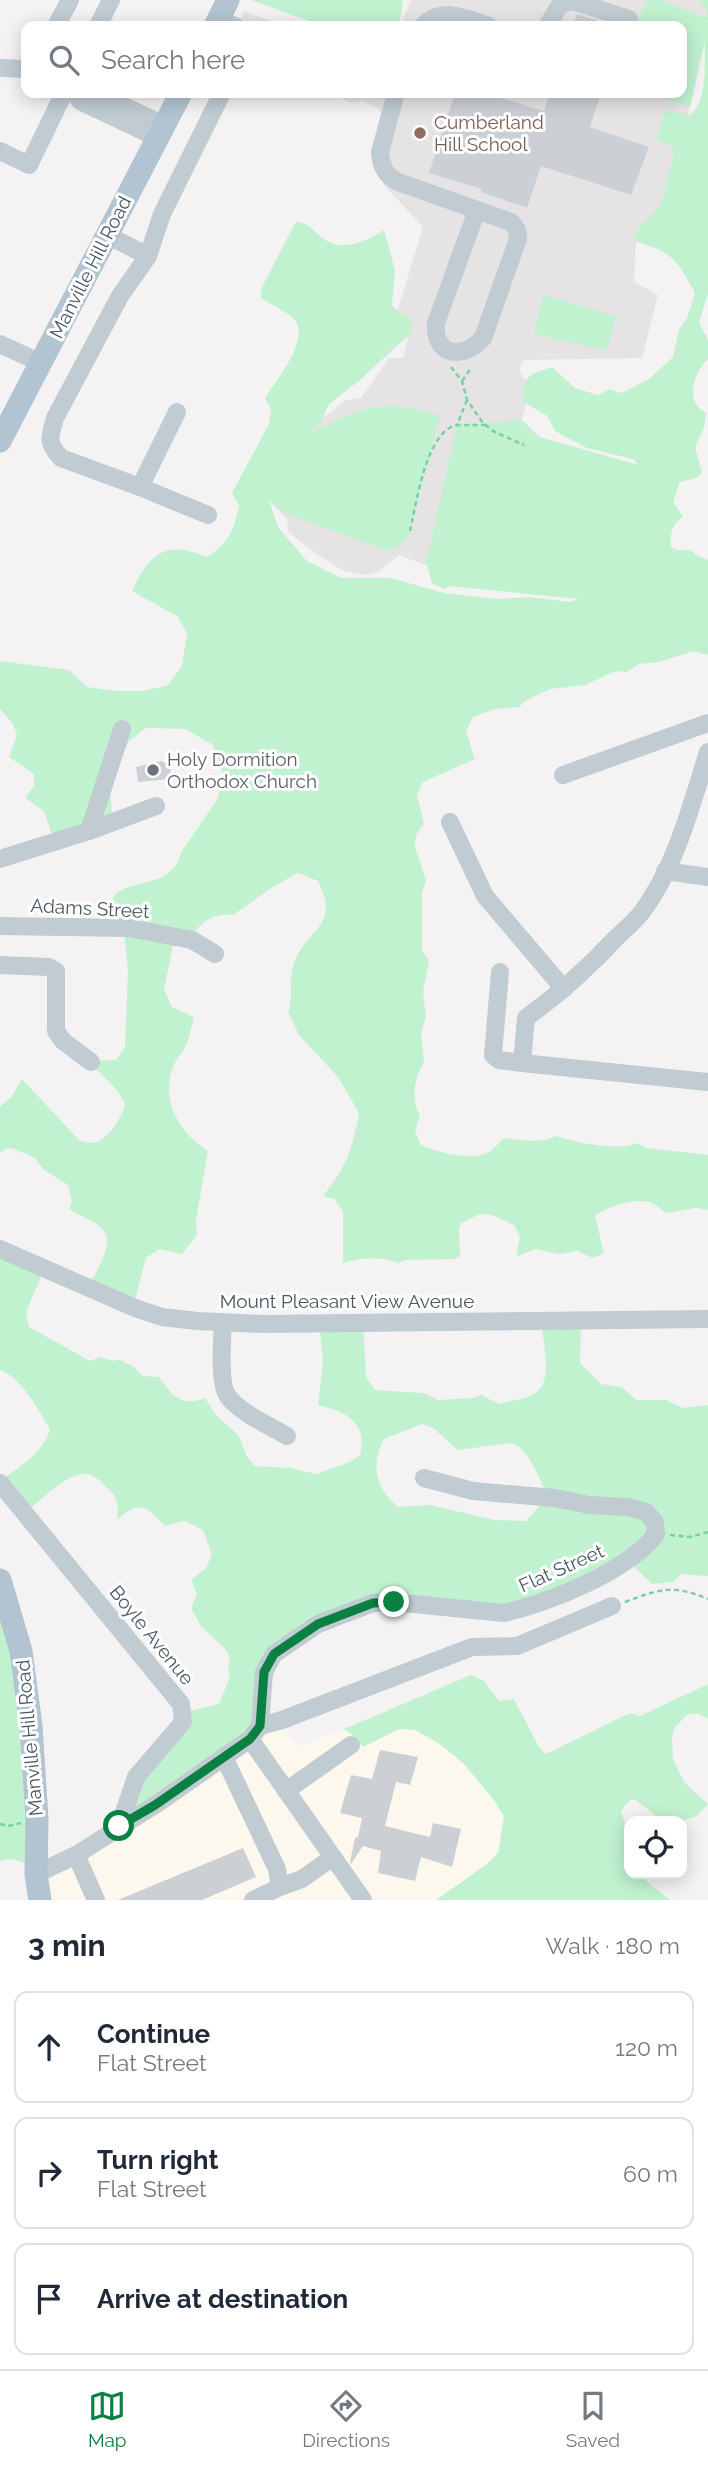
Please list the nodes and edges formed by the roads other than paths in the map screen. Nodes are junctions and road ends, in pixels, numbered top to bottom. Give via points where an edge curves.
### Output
1 (70, 0) edge
2 (111, 0) edge
3 (629, 19) dead end
4 (59, 21) edge
5 (100, 21) edge
6 (428, 21) edge
7 (473, 21) edge
8 (550, 21) edge
9 (0, 68) edge
10 (21, 69) edge
11 (62, 98) edge
12 (78, 98) edge
13 (104, 98) edge
14 (178, 98) edge
15 (220, 98) edge
16 (395, 98) edge
17 (161, 132) junction
18 (0, 151) edge
19 (477, 210) junction
20 (107, 235) junction
21 (148, 256) junction
22 (0, 344) edge
23 (41, 363) junction
24 (177, 412) dead end
25 (0, 441) edge
26 (140, 487) junction
27 (208, 515) dead end
28 (708, 723) edge
29 (122, 729) dead end
30 (708, 752) edge
31 (563, 775) dead end
32 (156, 806) dead end
33 (450, 822) dead end
34 (89, 831) junction
35 (0, 859) edge
36 (666, 871) junction
37 (708, 877) edge
38 (0, 926) edge
39 (215, 954) dead end
40 (0, 965) edge
41 (500, 972) dead end
42 (564, 989) junction
43 (91, 1062) dead end
44 (522, 1063) junction
45 (708, 1082) edge
46 (0, 1249) edge
47 (708, 1319) edge
48 (223, 1323) junction
49 (287, 1436) dead end
50 (425, 1478) dead end
51 (0, 1483) edge
52 (0, 1580) edge
53 (612, 1606) road end
54 (255, 1732) junction
55 (351, 1745) dead end
56 (224, 1757) junction
57 (286, 1791) junction
58 (119, 1826) junction
59 (76, 1855) junction
60 (332, 1857) junction
61 (36, 1874) junction
62 (280, 1887) junction
63 (40, 1900) edge
64 (96, 1900) edge
65 (254, 1900) edge
66 (363, 1900) edge

1 - 4 street
2 - 5 street
3 - 8 street via 572,1 560,5
6 - 7 street via 448,13
9 - 10 street
11 - 18 street via 29,165
12 - 17 street
13 - 17 street
14 - 17 main road, Manville Hill Road
15 - 21 street via 162,214
16 - 19 street via 380,152 386,174
17 - 20 main road, Manville Hill Road
19 - 19 street via 511,222 518,239 483,338 473,348 456,353 440,343 436,323
20 - 21 street
20 - 23 main road, Manville Hill Road
21 - 26 street via 120,296 55,418 50,436 52,448 61,458
22 - 23 street
23 - 25 main road, Manville Hill Road
24 - 26 street
26 - 27 street
28 - 31 street
29 - 34 street
30 - 36 street
32 - 34 street
33 - 42 street via 485,897
34 - 35 street
36 - 37 street
36 - 42 street via 641,912
38 - 39 street, Adams Street via 129,928 192,940
40 - 43 street via 56,971 56,1031
41 - 44 street via 493,1055
42 - 44 street via 526,1018
44 - 45 street
46 - 48 street, Mount Pleasant View Avenue via 162,1317
47 - 48 street, Mount Pleasant View Avenue
48 - 49 street via 226,1394
50 - 54 street, Flat Street via 473,1491 628,1507 646,1512 655,1522 656,1534 645,1548 611,1570 516,1610 504,1613 373,1603 318,1624 274,1654 264,1672
51 - 58 street, Boyle Avenue via 181,1704 183,1722 136,1777
52 - 61 main road, Manville Hill Road via 21,1651 31,1726
53 - 54 street via 517,1646 472,1647
54 - 56 street
54 - 57 street
55 - 57 street
56 - 58 street
56 - 62 street via 277,1869
57 - 60 street
58 - 59 street
59 - 61 street
59 - 64 street
60 - 62 street via 302,1880
60 - 66 street
61 - 63 main road, Manville Hill Road
62 - 65 street

